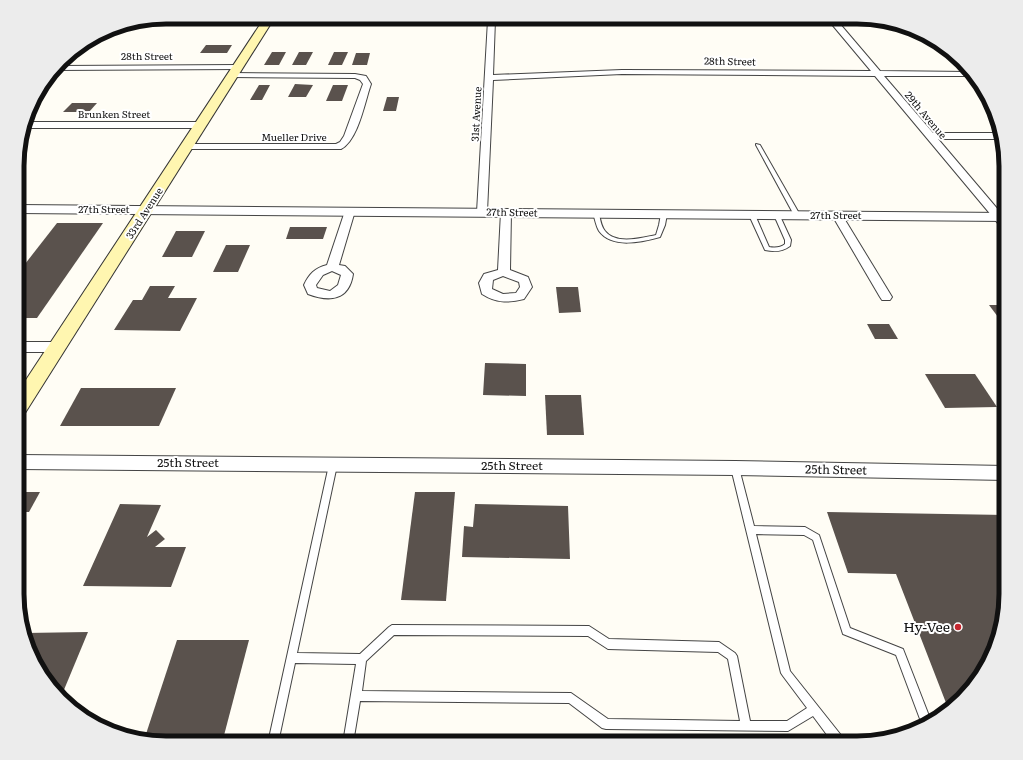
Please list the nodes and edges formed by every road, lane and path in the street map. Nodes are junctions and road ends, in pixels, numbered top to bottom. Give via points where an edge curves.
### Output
1 (266, 24) edge
2 (492, 24) edge
3 (836, 24) edge
4 (64, 68) edge
5 (236, 71) junction
6 (878, 74) junction
7 (965, 74) edge
8 (489, 78) junction
9 (31, 125) edge
10 (201, 125) junction
11 (930, 136) junction
12 (995, 136) edge
13 (758, 145) dead end
14 (187, 147) junction
15 (24, 209) edge
16 (147, 209) junction
17 (350, 211) junction
18 (482, 212) junction
19 (506, 212) junction
20 (596, 213) junction
21 (664, 214) junction
22 (752, 215) junction
23 (777, 215) junction
24 (797, 215) junction
25 (837, 215) junction
26 (999, 215) edge
27 (999, 220) edge
28 (332, 267) dead end
29 (504, 272) dead end
30 (886, 297) dead end
31 (24, 347) edge
32 (57, 347) junction
33 (24, 399) edge
34 (24, 462) edge
35 (333, 465) junction
36 (735, 468) junction
37 (999, 472) edge
38 (751, 530) junction
39 (291, 658) junction
40 (362, 659) junction
41 (356, 696) junction
42 (814, 710) junction
43 (925, 719) edge
44 (746, 726) junction
45 (274, 736) edge
46 (349, 736) edge
47 (834, 736) edge

1 - 5 main road, 33rd Avenue
2 - 8 street, 31st Avenue
3 - 6 street, 29th Avenue
4 - 5 street, 28th Street
5 - 10 main road, 33rd Avenue
5 - 14 street, Mueller Drive via 355,76 363,78 367,84 349,136 344,144 338,147
6 - 7 street, 28th Street
6 - 8 street, 28th Street via 629,72
6 - 11 street, 29th Avenue
8 - 18 street, 31st Avenue
9 - 10 street, Brunken Street
10 - 14 main road, 33rd Avenue
11 - 12 street
11 - 26 street, 29th Avenue
13 - 24 lane
14 - 16 main road, 33rd Avenue
15 - 16 street, 27th Street
16 - 17 street, 27th Street
16 - 32 main road, 33rd Avenue
17 - 18 street, 27th Street
17 - 28 street
18 - 19 street, 27th Street
19 - 20 street, 27th Street
19 - 29 street
20 - 21 street, 27th Street
20 - 21 lane via 601,231 608,237 630,241 658,236
21 - 22 street, 27th Street
22 - 23 street, 27th Street
22 - 23 lane via 767,249 776,250 788,245
23 - 24 street, 27th Street
24 - 25 street, 27th Street
25 - 27 street, 27th Street
25 - 30 street
31 - 32 street
32 - 33 main road, 33rd Avenue
34 - 35 street, 25th Street
35 - 36 street, 25th Street
35 - 39 lane
36 - 37 street, 25th Street
36 - 38 lane
38 - 42 lane via 786,674
38 - 43 lane via 805,531 816,538 846,631 900,652
39 - 40 lane
39 - 45 lane
40 - 41 lane
40 - 44 lane via 392,630 589,631 608,644 718,647 732,656
41 - 44 lane via 570,698 606,724
41 - 46 lane
42 - 44 lane via 788,726
42 - 47 lane

